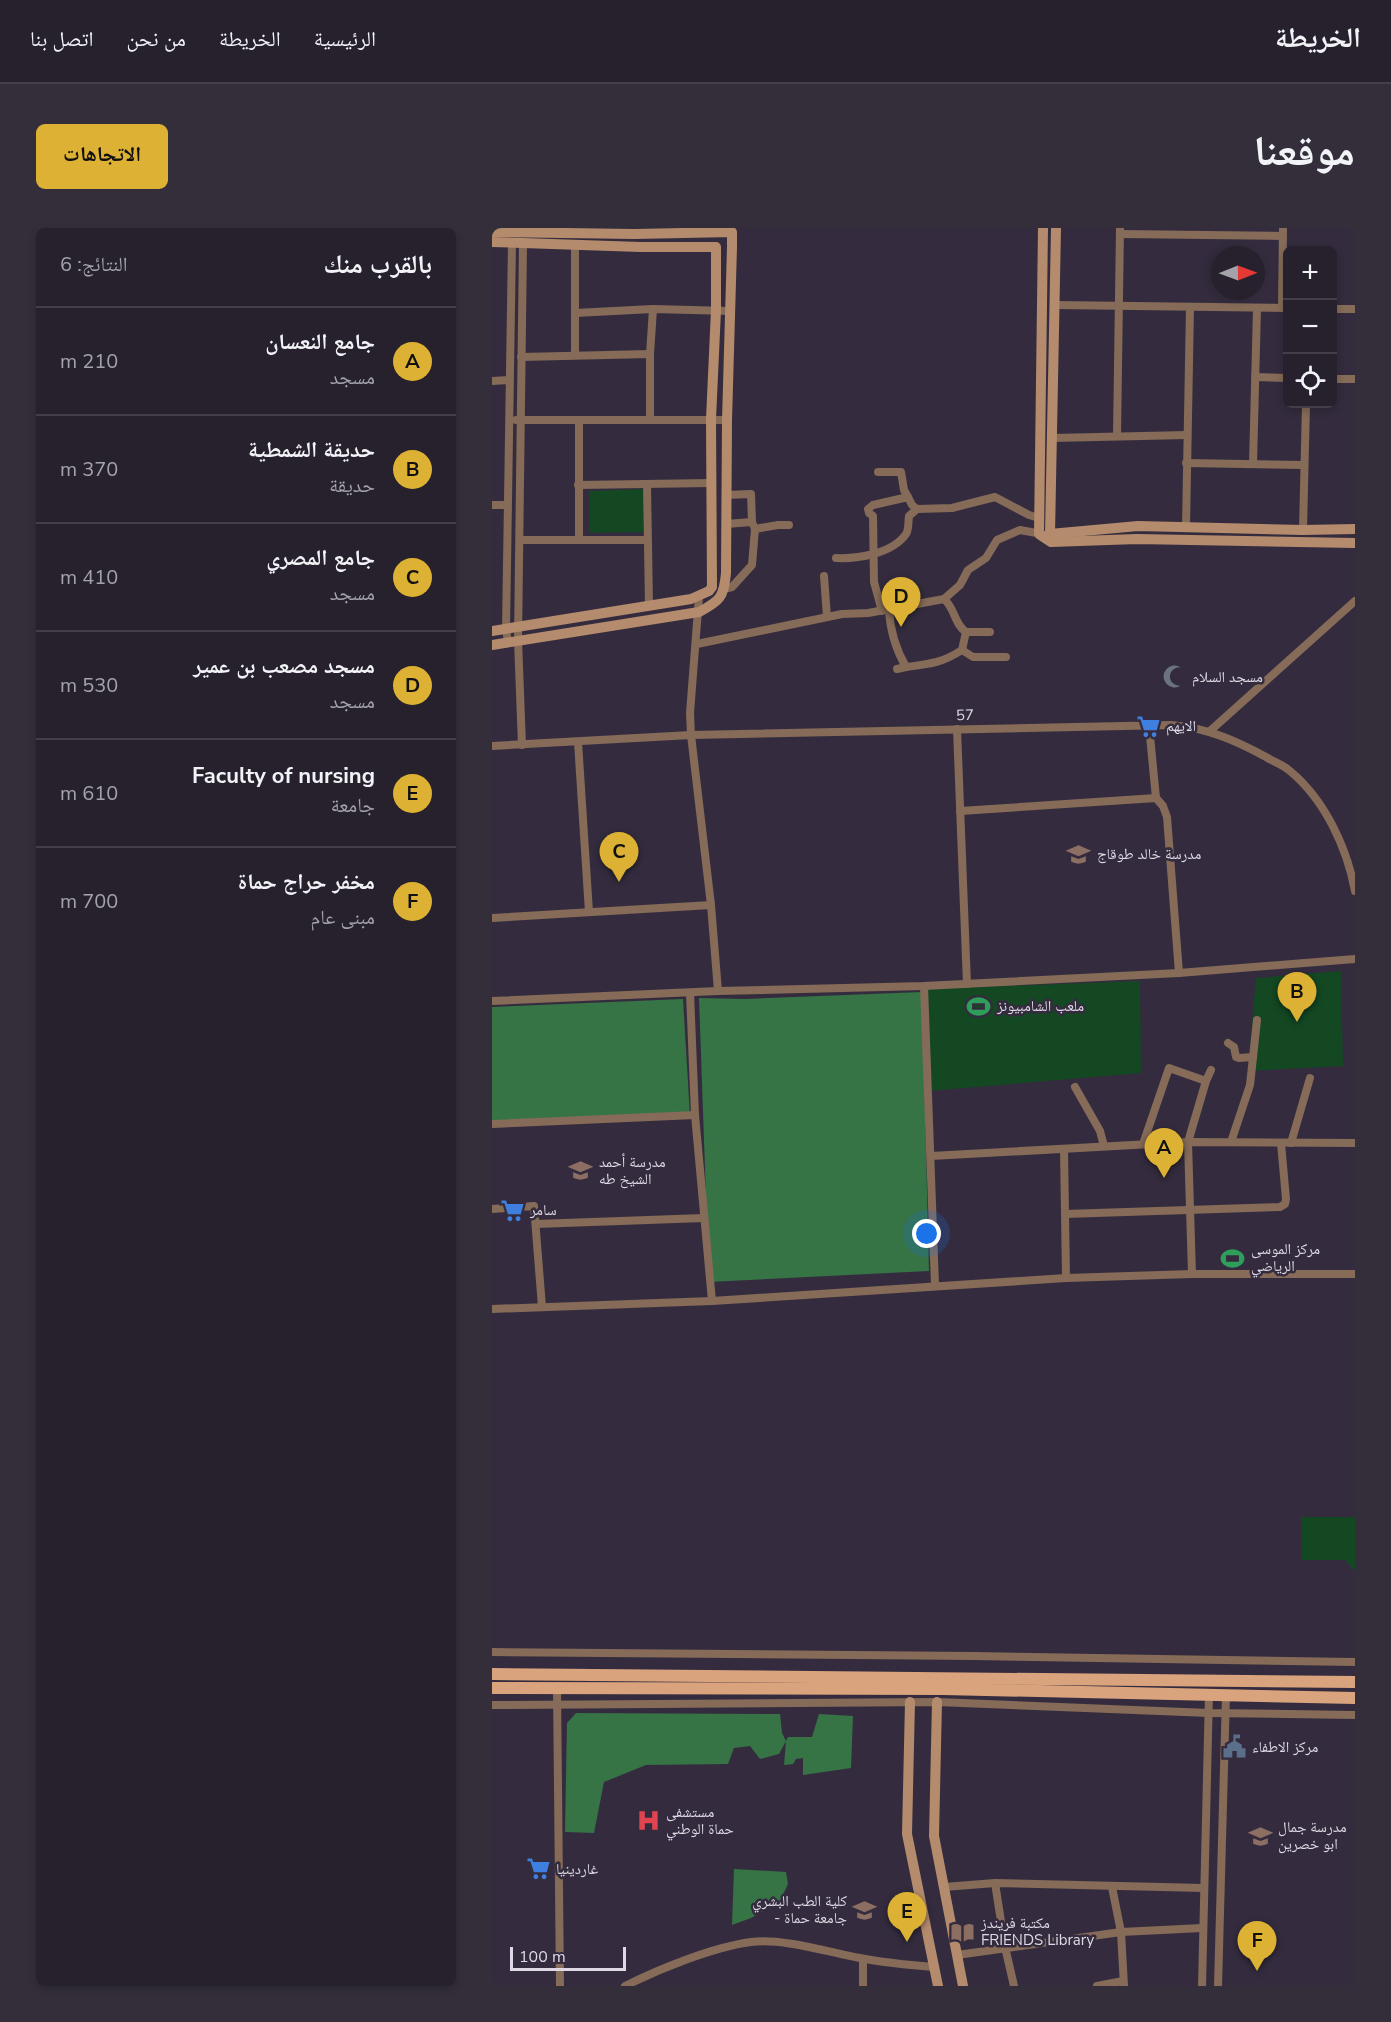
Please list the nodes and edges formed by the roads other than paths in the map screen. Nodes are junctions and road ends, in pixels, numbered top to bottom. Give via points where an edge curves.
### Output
1 (1043, 228) edge
2 (1056, 228) edge
3 (718, 230) edge
4 (732, 230) edge
5 (1120, 231) edge
6 (492, 232) edge
7 (1212, 232) edge
8 (1283, 232) edge
9 (492, 242) edge
10 (518, 243) junction
11 (575, 244) junction
12 (716, 247) junction
13 (732, 247) junction
14 (1285, 300) edge
15 (1055, 305) junction
16 (1119, 306) junction
17 (1190, 307) junction
18 (1257, 308) junction
19 (1283, 308) edge
20 (653, 309) junction
21 (717, 309) junction
22 (1337, 309) edge
23 (1355, 309) edge
24 (730, 311) junction
25 (575, 313) junction
26 (576, 354) junction
27 (650, 354) junction
28 (521, 357) junction
29 (1255, 377) junction
30 (1283, 378) edge
31 (1337, 379) edge
32 (1355, 379) edge
33 (508, 380) junction
34 (492, 381) edge
35 (1306, 408) edge
36 (650, 419) junction
37 (711, 419) junction
38 (508, 420) junction
39 (520, 420) junction
40 (579, 420) junction
41 (727, 420) junction
42 (1117, 435) junction
43 (1186, 435) junction
44 (1052, 438) junction
45 (1186, 463) junction
46 (1253, 464) junction
47 (1304, 465) junction
48 (878, 471) dead end
49 (711, 483) junction
50 (648, 484) junction
51 (578, 485) junction
52 (726, 495) junction
53 (908, 497) junction
54 (492, 505) edge
55 (507, 505) junction
56 (917, 509) junction
57 (1039, 518) junction
58 (726, 524) junction
59 (789, 525) dead end
60 (753, 526) junction
61 (1186, 527) junction
62 (1303, 530) junction
63 (1355, 530) edge
64 (1045, 534) junction
65 (520, 540) junction
66 (579, 540) junction
67 (647, 540) junction
68 (1355, 543) edge
69 (873, 553) junction
70 (836, 558) dead end
71 (824, 576) dead end
72 (724, 589) junction
73 (699, 597) junction
74 (944, 599) junction
75 (1355, 600) edge
76 (649, 605) junction
77 (886, 610) junction
78 (699, 612) junction
79 (827, 617) junction
80 (518, 627) junction
81 (506, 629) junction
82 (492, 632) edge
83 (966, 632) junction
84 (990, 632) dead end
85 (513, 641) junction
86 (697, 644) junction
87 (492, 645) edge
88 (962, 650) junction
89 (1006, 657) dead end
90 (906, 667) junction
91 (897, 669) dead end
92 (1149, 726) junction
93 (957, 729) junction
94 (1210, 731) junction
95 (691, 735) junction
96 (578, 742) junction
97 (522, 745) junction
98 (492, 746) edge
99 (1156, 798) junction
100 (960, 811) junction
101 (1355, 891) edge
102 (711, 905) junction
103 (590, 912) junction
104 (492, 918) edge
105 (1355, 959) edge
106 (1179, 974) junction
107 (967, 984) junction
108 (924, 986) junction
109 (718, 991) junction
110 (690, 993) junction
111 (492, 1001) edge
112 (1257, 1020) dead end
113 (1228, 1043) dead end
114 (1253, 1057) junction
115 (1211, 1070) dead end
116 (1310, 1078) dead end
117 (1206, 1081) junction
118 (1075, 1087) dead end
119 (695, 1116) junction
120 (492, 1124) edge
121 (1188, 1142) junction
122 (1231, 1142) junction
123 (1281, 1143) junction
124 (1291, 1143) junction
125 (1355, 1143) edge
126 (1143, 1144) junction
127 (1104, 1146) junction
128 (1064, 1149) junction
129 (931, 1156) junction
130 (492, 1209) edge
131 (1190, 1209) junction
132 (1065, 1214) junction
133 (704, 1218) junction
134 (536, 1224) junction
135 (1192, 1274) junction
136 (1355, 1274) edge
137 (1066, 1278) junction
138 (935, 1285) junction
139 (712, 1301) junction
140 (542, 1307) junction
141 (492, 1309) edge
142 (492, 1652) edge
143 (1355, 1662) edge
144 (492, 1674) edge
145 (1355, 1682) edge
146 (492, 1688) edge
147 (557, 1689) junction
148 (1209, 1694) junction
149 (1226, 1695) junction
150 (1355, 1698) edge
151 (910, 1702) junction
152 (937, 1702) junction
153 (492, 1706) edge
154 (557, 1706) junction
155 (1209, 1713) junction
156 (1226, 1714) junction
157 (1355, 1715) edge
158 (995, 1883) junction
159 (944, 1887) junction
160 (1112, 1887) junction
161 (1203, 1888) junction
162 (1202, 1928) junction
163 (1121, 1932) junction
164 (1005, 1947) junction
165 (957, 1955) junction
166 (863, 1959) junction
167 (934, 1967) junction
168 (1123, 1983) edge
169 (560, 1986) edge
170 (625, 1986) edge
171 (863, 1986) edge
172 (938, 1986) edge
173 (963, 1986) edge
174 (1014, 1986) edge
175 (1096, 1986) edge
176 (1202, 1986) edge
177 (1218, 1986) edge

1 - 57 main road
2 - 15 main road
3 - 4 main road
3 - 6 main road via 635,234
3 - 12 main road
4 - 13 main road
5 - 7 street
5 - 16 street
7 - 8 street
8 - 14 street
9 - 10 main road
10 - 11 main road
10 - 28 street
10 - 33 street
11 - 12 main road
11 - 25 street
12 - 13 main road
12 - 21 main road
13 - 24 main road
15 - 16 street
15 - 44 main road
16 - 17 street
16 - 42 street
17 - 18 street
17 - 43 street
18 - 19 street
18 - 29 street
20 - 21 street
20 - 25 street
20 - 27 street
21 - 24 street
21 - 37 main road
22 - 23 street
24 - 41 main road
25 - 26 street
26 - 27 street
26 - 28 street
27 - 36 street
28 - 39 street
29 - 30 street
29 - 46 street
31 - 32 street
33 - 34 street
33 - 38 street
35 - 47 street
36 - 37 street
36 - 40 street
37 - 41 street
37 - 49 main road
38 - 39 street
38 - 55 street
39 - 40 street
39 - 65 street
40 - 51 street
41 - 52 main road
42 - 43 street
42 - 44 street
43 - 45 street
44 - 64 main road
45 - 46 street
45 - 61 street
46 - 47 street
47 - 62 street
48 - 53 street via 901,472
49 - 50 street
49 - 73 main road via 712,587
50 - 51 street
50 - 67 street
51 - 66 street
52 - 58 main road
52 - 60 street via 751,494
53 - 56 street
53 - 69 street via 868,509 873,516
54 - 55 street
55 - 81 street
56 - 57 street via 952,508 994,497
56 - 69 street via 909,516 907,532 899,542
57 - 64 main road
58 - 60 street
58 - 72 main road
59 - 60 street
60 - 72 street via 752,564 732,587
61 - 62 main road
61 - 64 main road via 1115,527
62 - 63 main road
64 - 68 main road via 1051,542 1137,539
64 - 74 street via 1020,530 997,540 986,558 968,570 960,585
65 - 66 street
65 - 80 street
66 - 67 street
67 - 76 street
69 - 70 street
69 - 77 street via 874,582
71 - 79 street
72 - 78 main road via 717,602
73 - 76 main road
73 - 78 street
74 - 77 street
74 - 83 street
75 - 94 street
76 - 80 main road
77 - 79 street
77 - 90 street via 897,651
78 - 85 main road
78 - 86 street
79 - 86 street
80 - 81 main road
80 - 85 street
81 - 82 main road
81 - 85 street
83 - 84 street
83 - 88 street
85 - 87 main road
85 - 97 street
86 - 95 street
88 - 89 street via 973,657
88 - 90 street via 936,663
90 - 91 street
92 - 93 street, 57
92 - 94 street, 57
92 - 99 street
93 - 95 street, 57
93 - 100 street
94 - 101 street, 57 via 1238,741 1290,770 1300,781 1334,830
95 - 96 street, 57
95 - 102 street
96 - 97 street, 57
96 - 103 street
97 - 98 street, 57
99 - 100 street
99 - 106 street via 1167,817
100 - 107 street
102 - 103 street
102 - 109 street
103 - 104 street
105 - 106 street
106 - 107 street
107 - 108 street
108 - 109 street
108 - 129 street
109 - 110 street
110 - 111 street
110 - 119 street
112 - 114 street
113 - 114 street via 1234,1047 1236,1057
114 - 122 street via 1250,1086
115 - 117 street
116 - 124 street
117 - 121 street
117 - 126 street via 1169,1068
118 - 127 street via 1100,1131
119 - 120 street
119 - 133 street
121 - 122 street
121 - 126 street
121 - 131 street
122 - 123 street
123 - 124 street
123 - 131 street via 1285,1204
124 - 125 street
126 - 127 street
127 - 128 street
128 - 129 street
128 - 132 street
129 - 138 street
130 - 134 street via 534,1206
131 - 132 street
131 - 135 street
132 - 137 street
133 - 134 street
133 - 139 street
134 - 140 street
135 - 136 street
135 - 137 street
137 - 138 street
138 - 139 street
139 - 140 street
140 - 141 street
142 - 143 street
144 - 145 main road
146 - 147 main road
147 - 148 main road
147 - 154 street
148 - 149 main road
148 - 155 street
149 - 150 main road
149 - 156 street
151 - 152 street
151 - 154 street
151 - 167 main road via 907,1834
152 - 155 street
152 - 159 main road via 934,1836
153 - 154 street
154 - 169 street
155 - 156 street
155 - 161 street
156 - 157 street
156 - 177 street
158 - 159 street
158 - 160 street
158 - 164 street
159 - 165 main road
160 - 161 street
160 - 163 street
161 - 162 street
162 - 163 street
162 - 176 street
163 - 164 street
163 - 168 street
164 - 165 street
164 - 174 street
165 - 173 main road
166 - 167 street
166 - 170 street via 753,1942 655,1971
166 - 171 street
167 - 172 main road
168 - 175 street

